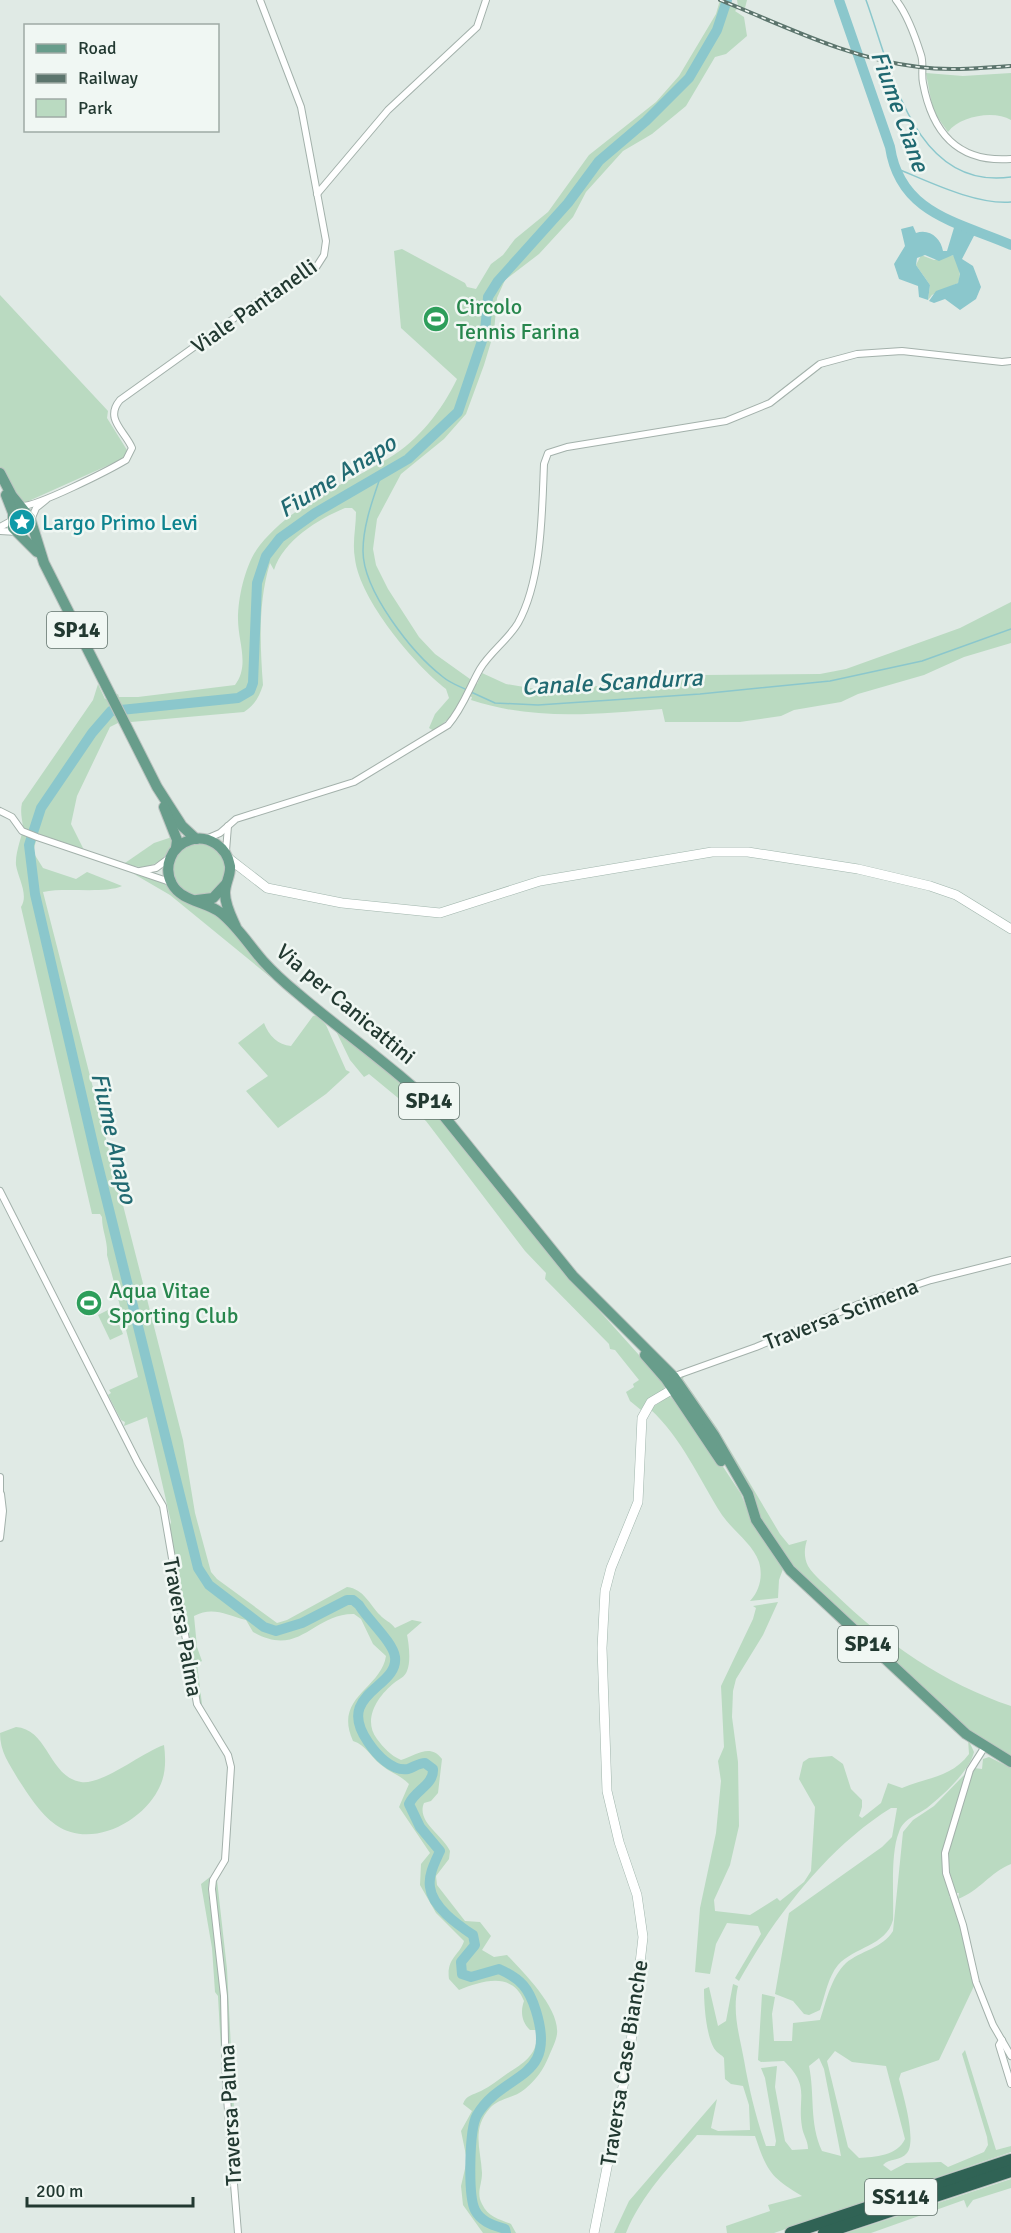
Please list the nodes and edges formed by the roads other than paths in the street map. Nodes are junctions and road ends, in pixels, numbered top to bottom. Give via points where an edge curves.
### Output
1 (260, 0) edge
2 (486, 0) edge
3 (897, 0) edge
4 (1011, 159) edge
5 (317, 194) junction
6 (1011, 361) edge
7 (0, 473) edge
8 (0, 483) edge
9 (51, 496) junction
10 (23, 515) junction
11 (0, 529) edge
12 (18, 532) junction
13 (44, 562) junction
14 (157, 787) junction
15 (0, 811) edge
16 (228, 825) junction
17 (200, 839) junction
18 (174, 852) junction
19 (226, 855) junction
20 (136, 872) junction
21 (248, 874) junction
22 (228, 881) junction
23 (170, 882) junction
24 (194, 900) junction
25 (236, 927) junction
26 (1011, 929) edge
27 (0, 1191) edge
28 (1011, 1260) edge
29 (596, 1301) junction
30 (639, 1349) junction
31 (674, 1377) junction
32 (668, 1392) junction
33 (714, 1435) junction
34 (0, 1477) edge
35 (0, 1494) edge
36 (750, 1504) junction
37 (0, 1538) edge
38 (984, 1748) junction
39 (1011, 1762) edge
40 (1002, 2040) junction
41 (1011, 2056) edge
42 (1011, 2084) edge
43 (1011, 2160) edge
44 (1011, 2171) edge
45 (238, 2233) edge
46 (594, 2233) edge
47 (791, 2233) edge
48 (824, 2233) edge

1 - 5 street, Viale Pantanelli via 301,107
2 - 5 street via 477,27 388,110
3 - 4 street via 921,55 925,96 938,129 966,152
5 - 9 street, Viale Pantanelli via 326,241 319,265 268,294 120,400 114,420 131,444 130,457
6 - 16 street via 902,351 841,358 810,371 770,403 726,422 548,453 540,531 524,611 482,666 457,715 441,731 354,782 236,819
7 - 10 main road
8 - 10 main road via 12,507
9 - 10 street
9 - 10 street
10 - 11 street
10 - 12 main road via 12,525
10 - 12 main road via 29,531
10 - 13 main road
11 - 12 street
12 - 13 main road
13 - 14 main road, SP14
14 - 17 main road via 182,826
14 - 18 main road via 177,840
15 - 20 street via 12,817 22,831
16 - 17 street via 215,836
16 - 19 street
17 - 18 main road
17 - 19 main road via 220,847
18 - 20 street via 156,868
18 - 23 main road via 168,864
19 - 21 street
19 - 22 main road
20 - 23 street
21 - 22 street
21 - 26 street via 267,888 342,903 440,913 540,881 712,852 740,852 858,869 930,885 956,895
22 - 24 main road via 213,898
22 - 25 main road via 226,904
23 - 24 main road via 176,891
24 - 25 main road via 211,907
25 - 29 main road, Via per Canicattini / SP14 via 264,962 295,991 422,1094
27 - 45 street, Traversa Palma via 138,1463 161,1499 197,1704 228,1755 231,1767 225,1860 212,1889 224,1996 226,2086
28 - 31 street, Traversa Scimena via 931,1280 859,1304
29 - 30 main road, Via per Canicattini / SP14
29 - 31 main road, Via per Canicattini / SP14
30 - 31 street
30 - 32 main road, Via per Canicattini / SP14
31 - 32 street
31 - 33 main road, Via per Canicattini / SP14
32 - 33 street via 681,1392
32 - 36 main road, Via per Canicattini / SP14
32 - 46 street, Traversa Case Bianche via 651,1402 642,1418 638,1502 605,1591 602,1648 607,1791 638,1902 643,1937 630,2051
33 - 36 main road, Via per Canicattini / SP14
34 - 35 street
35 - 37 street
36 - 38 main road, Via per Canicattini / SP14 via 756,1520 790,1570
38 - 39 main road, Via per Canicattini / SP14
38 - 40 street via 970,1770 944,1867 976,1982
40 - 41 street
40 - 42 street via 999,2045
43 - 47 highway, SS114
44 - 48 highway, SS114

